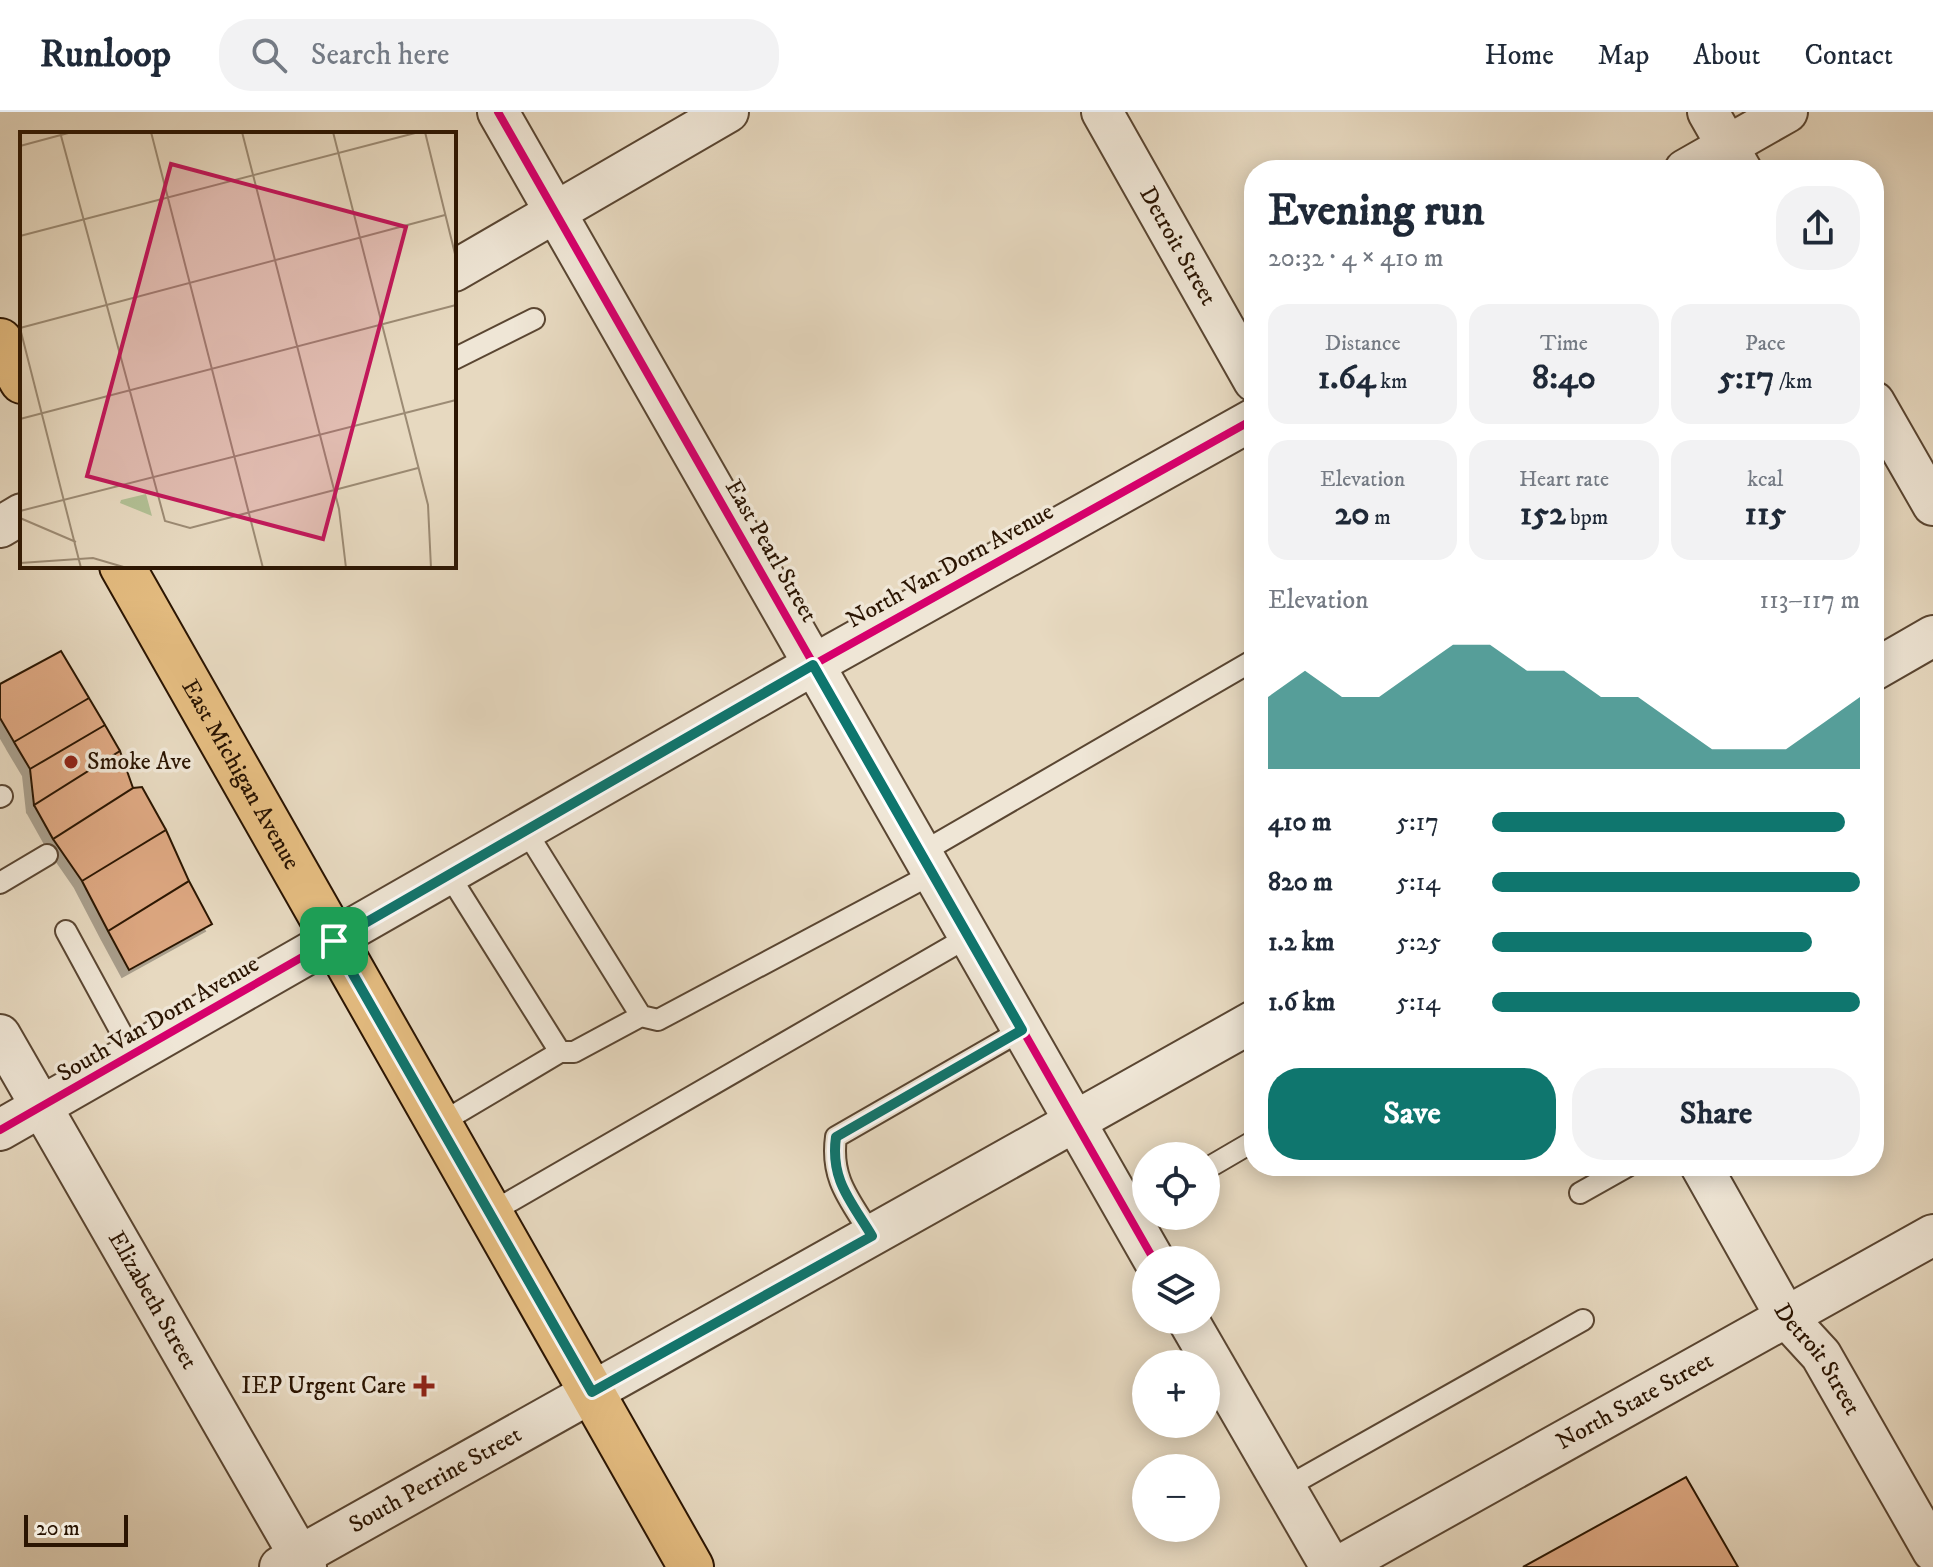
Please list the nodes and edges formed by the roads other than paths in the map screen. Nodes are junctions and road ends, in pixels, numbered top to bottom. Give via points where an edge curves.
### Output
1 (498, 112) edge
2 (728, 112) edge
3 (1102, 112) edge
4 (1787, 112) edge
5 (1725, 143) edge
6 (1700, 160) edge
7 (556, 212) junction
8 (456, 270) edge
9 (534, 319) dead end
10 (0, 341) edge
11 (456, 358) edge
12 (1244, 363) edge
13 (20, 377) edge
14 (1884, 419) edge
15 (1244, 425) edge
16 (1933, 505) edge
17 (20, 515) edge
18 (0, 527) edge
19 (123, 568) edge
20 (1933, 636) edge
21 (1884, 664) edge
22 (813, 665) junction
23 (1244, 666) edge
24 (526, 831) junction
25 (47, 855) dead end
26 (926, 864) junction
27 (449, 875) junction
28 (0, 883) edge
29 (66, 931) dead end
30 (968, 937) junction
31 (334, 941) junction
32 (641, 1016) junction
33 (1244, 1027) edge
34 (1022, 1030) junction
35 (0, 1035) edge
36 (560, 1052) junction
37 (134, 1056) junction
38 (41, 1109) junction
39 (1075, 1122) junction
40 (439, 1124) junction
41 (0, 1130) edge
42 (1244, 1147) edge
43 (1220, 1161) edge
44 (1610, 1176) edge
45 (1707, 1176) edge
46 (1580, 1193) dead end
47 (1132, 1203) edge
48 (490, 1213) junction
49 (1933, 1235) edge
50 (872, 1236) junction
51 (1786, 1317) junction
52 (1583, 1320) dead end
53 (1196, 1334) edge
54 (592, 1392) junction
55 (1285, 1488) junction
56 (1933, 1551) edge
57 (296, 1563) edge
58 (691, 1567) edge
59 (1331, 1567) edge
60 (1338, 1567) edge

1 - 7 street, East Pearl Street
2 - 7 street
3 - 12 street, Detroit Street
4 - 5 street
5 - 6 street
7 - 8 street
7 - 22 street, East Pearl Street
9 - 11 lane
10 - 13 main road
14 - 16 street
15 - 22 street, North Van Dorn Avenue
17 - 18 street
19 - 31 main road, East Michigan Avenue
20 - 21 street
22 - 24 street, North Van Dorn Avenue
22 - 26 street, East Pearl Street
23 - 26 lane
24 - 27 street, North Van Dorn Avenue
24 - 32 lane
25 - 28 lane
26 - 30 street, East Pearl Street
26 - 32 lane via 658,1020
27 - 31 street, North Van Dorn Avenue
27 - 36 lane
29 - 37 lane
30 - 34 street, East Pearl Street
30 - 48 lane
31 - 37 street, South Van Dorn Avenue
31 - 40 main road, East Michigan Avenue
32 - 36 lane via 574,1052
33 - 39 street, South Perrine Street
34 - 39 street, East Pearl Street
34 - 50 lane via 836,1137 836,1176
35 - 38 street, Elizabeth Street
36 - 40 lane
37 - 38 street, South Van Dorn Avenue
38 - 41 street, South Van Dorn Avenue
38 - 57 street, Elizabeth Street
39 - 47 street, East Pearl Street
39 - 50 street, South Perrine Street
40 - 48 main road, East Michigan Avenue
42 - 43 lane
44 - 46 lane
45 - 51 street, Detroit Street
48 - 54 main road, East Michigan Avenue
49 - 51 street, North State Street
50 - 54 street, South Perrine Street
51 - 56 street, Detroit Street via 1821,1355
51 - 60 street, North State Street
52 - 55 lane
53 - 55 street
54 - 57 street, South Perrine Street
54 - 58 main road, East Michigan Avenue
55 - 59 street

